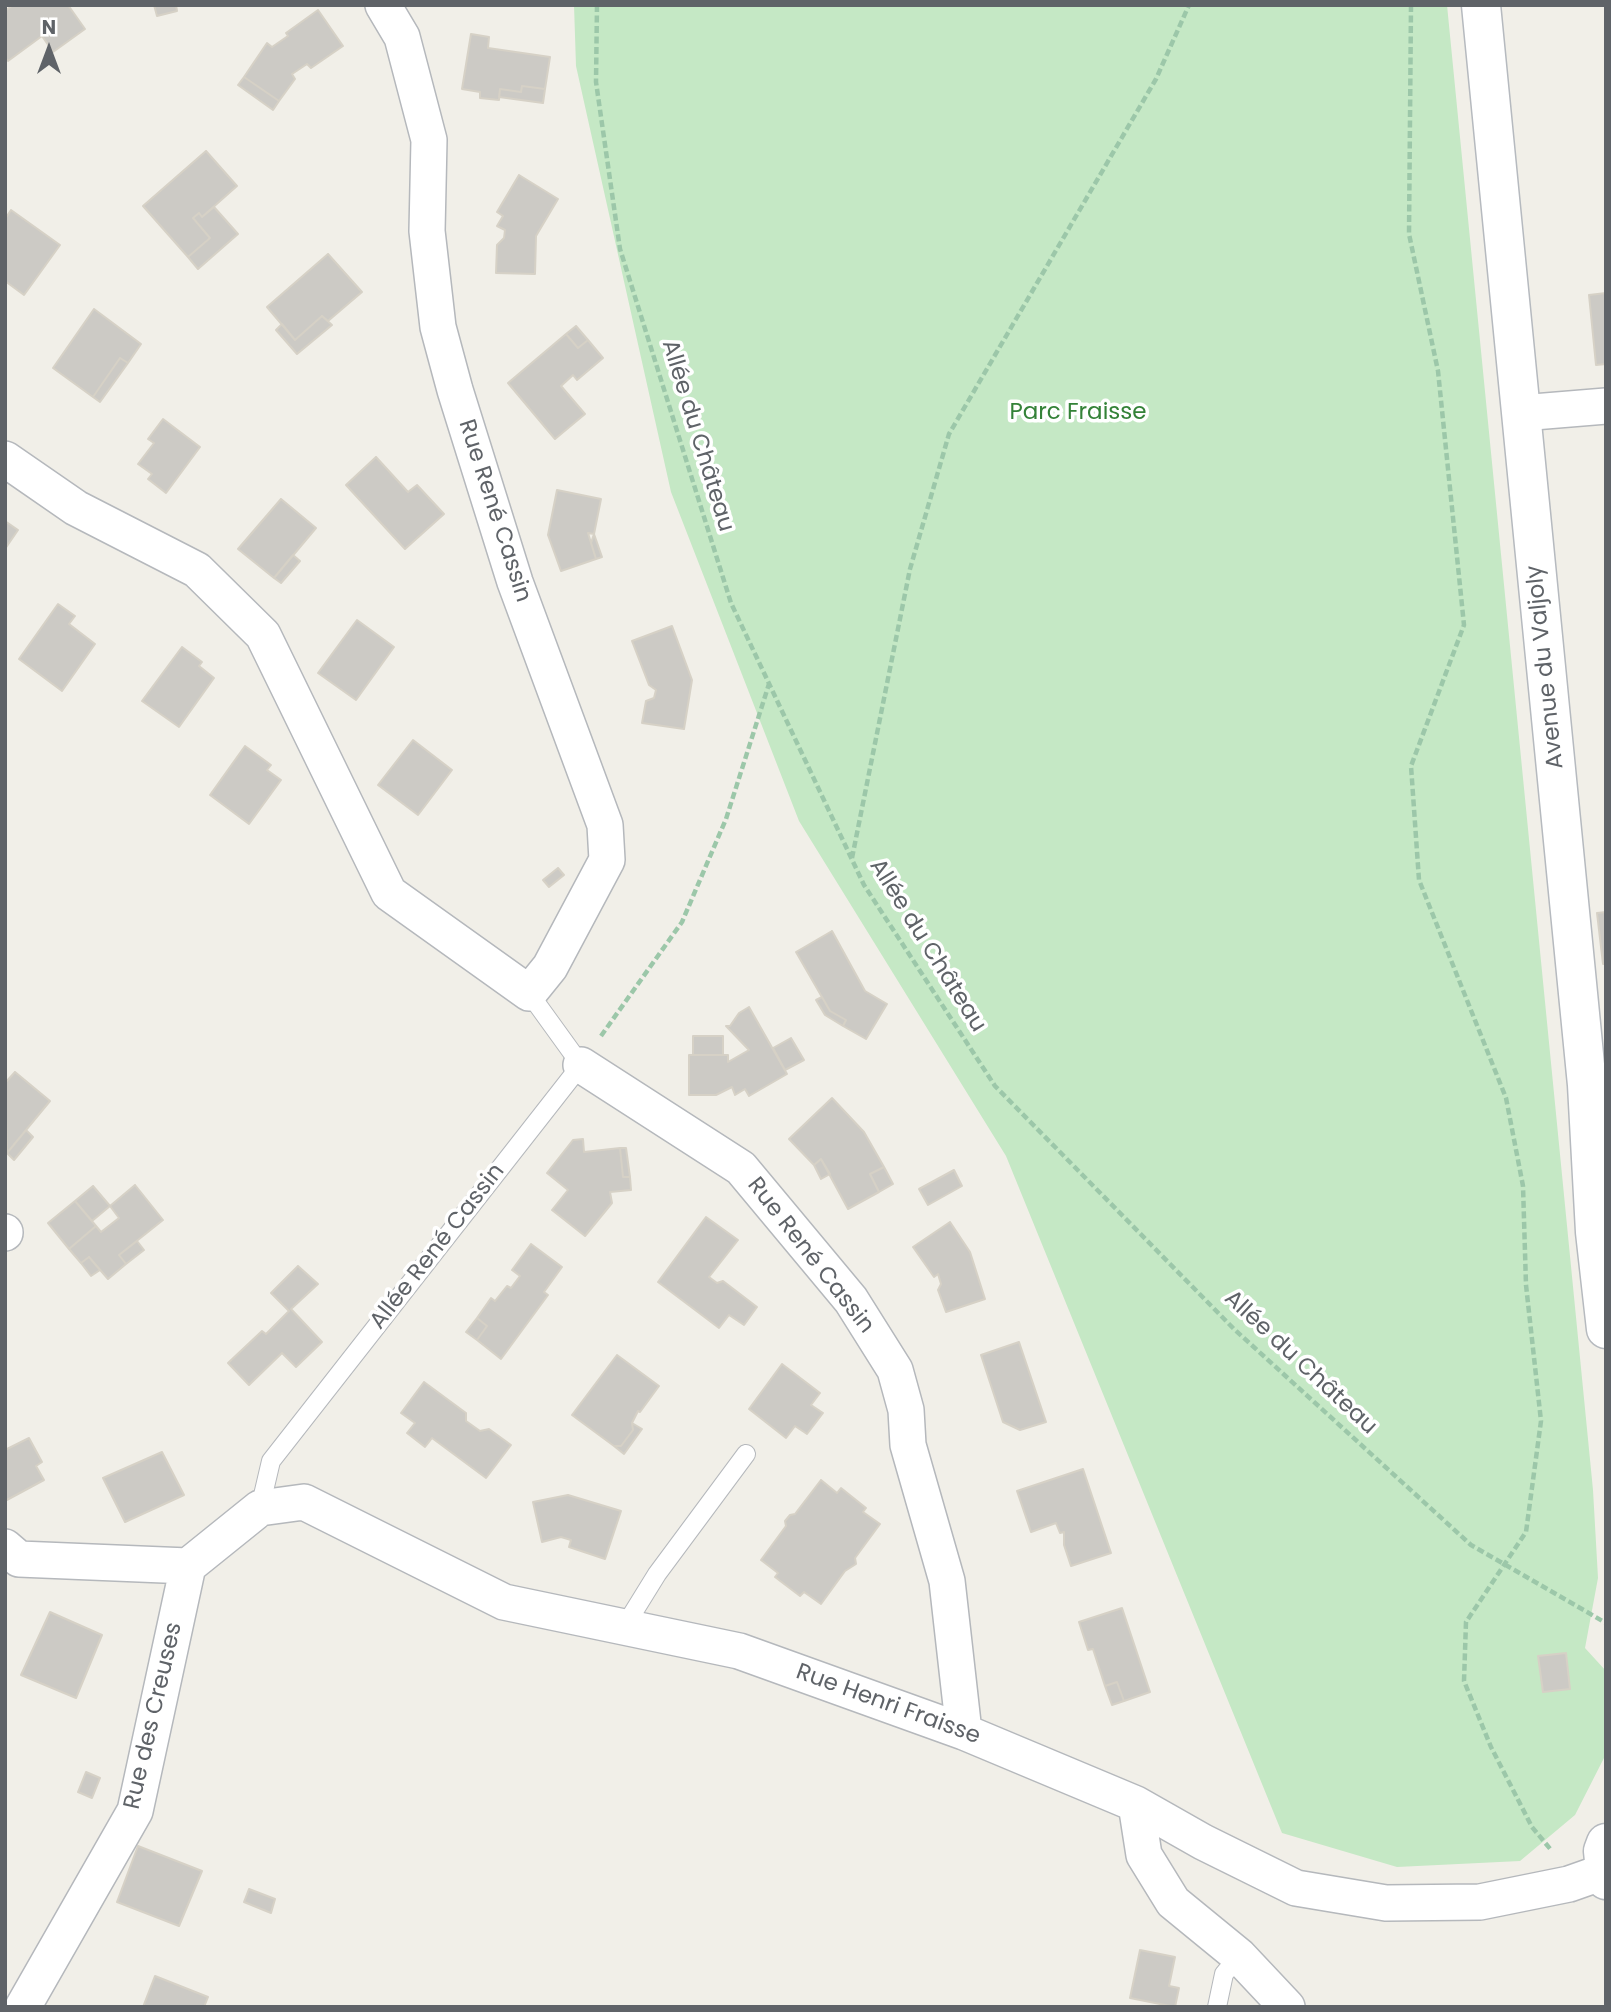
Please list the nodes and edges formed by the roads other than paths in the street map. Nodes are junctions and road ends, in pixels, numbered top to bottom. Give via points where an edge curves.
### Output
1 (383, 5) edge
2 (1481, 5) edge
3 (1606, 406) edge
4 (1521, 413) junction
5 (5, 459) edge
6 (528, 993) junction
7 (581, 1065) junction
8 (1600, 1233) edge
9 (1606, 1329) edge
10 (746, 1454) dead end
11 (260, 1508) junction
12 (5, 1546) edge
13 (188, 1566) junction
14 (623, 1629) junction
15 (964, 1732) junction
16 (1136, 1804) junction
17 (1596, 1870) edge
18 (1239, 1955) junction
19 (23, 2007) edge
20 (1217, 2007) edge
21 (1287, 2007) edge

1 - 6 street, Rue René Cassin via 402,37 429,140 427,231 439,327 449,365 515,582 606,825 607,860 550,967
2 - 4 main road, Avenue du Valjoly
3 - 4 street
4 - 8 main road, Avenue du Valjoly
5 - 6 street via 76,508 197,570 263,635 389,893
6 - 7 lane
7 - 11 lane, Allée René Cassin via 271,1461
7 - 15 street, Rue René Cassin via 741,1168 851,1300 895,1370 906,1410 908,1445 947,1581
8 - 9 main road, Avenue du Valjoly
10 - 14 lane via 657,1574
11 - 13 street
11 - 14 street, Rue Henri Fraisse via 304,1502 504,1602
12 - 13 street via 19,1559
13 - 19 street, Rue des Creuses via 135,1811
14 - 15 street, Rue Henri Fraisse via 739,1651
15 - 16 street, Rue Henri Fraisse
16 - 17 street, Rue Henri Fraisse via 1296,1888 1386,1903 1480,1902
16 - 18 street via 1144,1855 1172,1902
18 - 20 lane via 1224,1974
18 - 21 street

